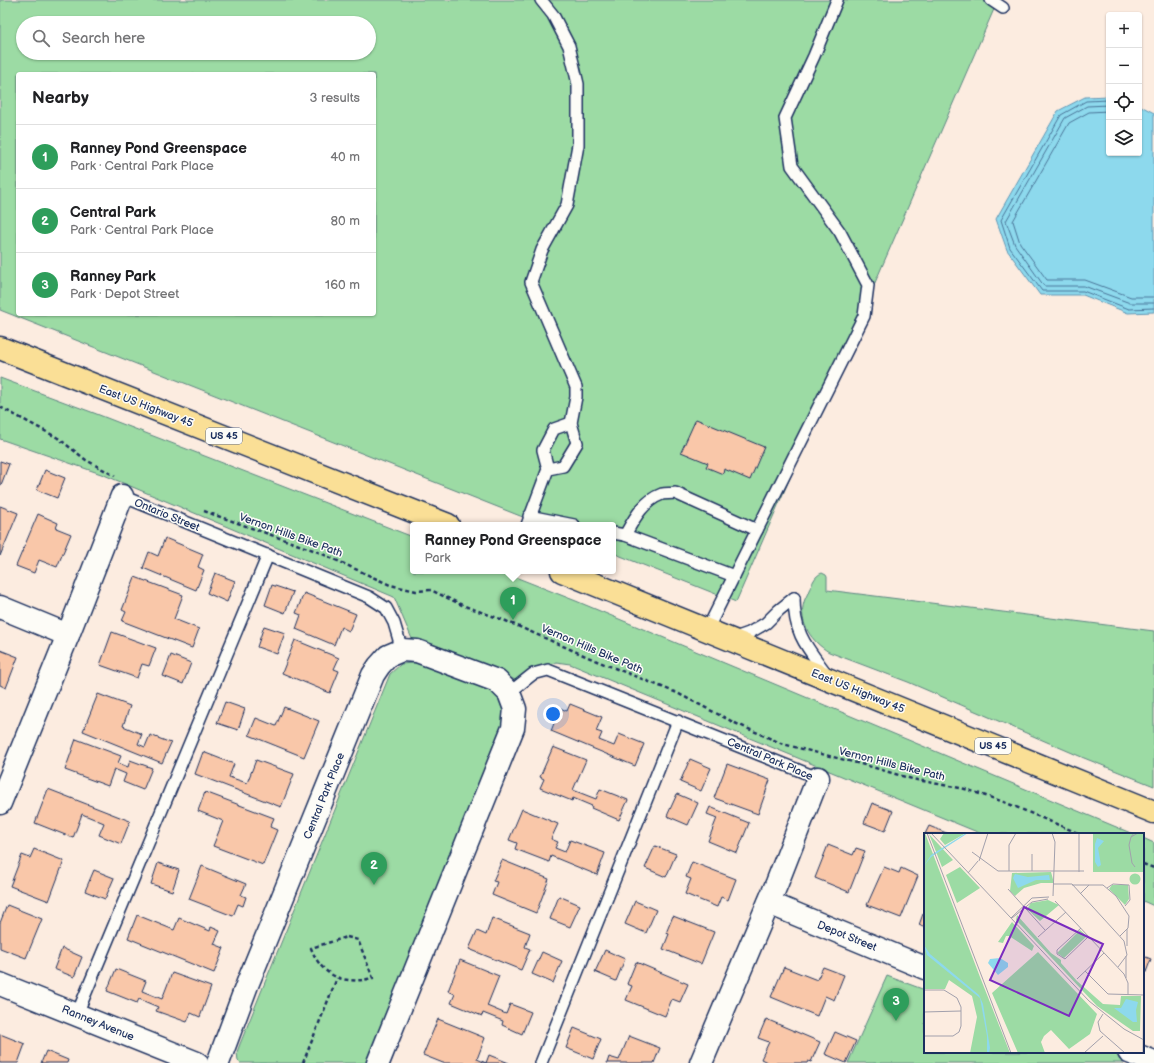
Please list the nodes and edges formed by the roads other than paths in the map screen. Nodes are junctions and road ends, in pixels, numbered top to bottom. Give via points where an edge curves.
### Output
1 (541, 0) edge
2 (837, 0) edge
3 (991, 0) edge
4 (1003, 8) dead end
5 (0, 348) edge
6 (571, 423) junction
7 (548, 469) junction
8 (119, 487) joint
9 (528, 520) edge
10 (440, 522) edge
11 (546, 522) edge
12 (757, 530) junction
13 (616, 534) edge
14 (625, 535) junction
15 (268, 556) junction
16 (569, 574) edge
17 (734, 576) junction
18 (0, 607) edge
19 (707, 630) junction
20 (68, 635) junction
21 (730, 639) junction
22 (402, 650) junction
23 (831, 680) junction
24 (509, 693) junction
25 (678, 721) junction
26 (818, 778) joint
27 (0, 803) edge
28 (1154, 812) edge
29 (769, 903) junction
30 (924, 968) edge
31 (0, 984) edge
32 (77, 1014) junction
33 (1132, 1053) edge
34 (164, 1057) edge
35 (1151, 1059) edge
36 (197, 1063) edge
37 (218, 1063) edge
38 (378, 1063) edge
39 (541, 1063) edge
40 (701, 1063) edge

1 - 6 lane via 553,15 569,46 578,84 578,146 567,205 542,250 531,282 576,387
2 - 12 lane via 785,118 792,166 840,232 868,285 864,316
3 - 4 lane
5 - 10 main road, East US Highway 45 / US 45
6 - 7 lane via 554,429 543,450
6 - 7 lane via 578,442 563,466
7 - 9 lane
8 - 15 lane, Ontario Street
8 - 20 street, Ontario Street
9 - 11 lane
12 - 14 lane via 675,493 663,494 650,502 639,512
12 - 17 lane
13 - 14 lane
14 - 17 lane
15 - 22 lane, Ontario Street via 369,597 386,608 394,623
15 - 32 lane
16 - 19 main road, East US Highway 45 / US 45
17 - 19 lane
18 - 20 street
19 - 21 main road, East US Highway 45 / US 45
20 - 27 street, Ontario Street
21 - 23 main road, East US Highway 45 / US 45
21 - 23 lane via 749,633 766,623 794,598 796,624 800,636
22 - 24 street via 417,651 497,681
22 - 37 street, Central Park Place via 388,656 373,675 247,984
23 - 28 main road, East US Highway 45 / US 45
24 - 25 lane, Central Park Place via 533,674 548,670
24 - 38 street via 515,709 513,728
25 - 26 lane, Central Park Place
25 - 39 lane
26 - 29 street, Central Park Place
29 - 30 street, Depot Street
29 - 40 street, Central Park Place
31 - 32 street, Ranney Avenue
32 - 34 street, Ranney Avenue
33 - 35 street
34 - 36 street, Ranney Avenue

